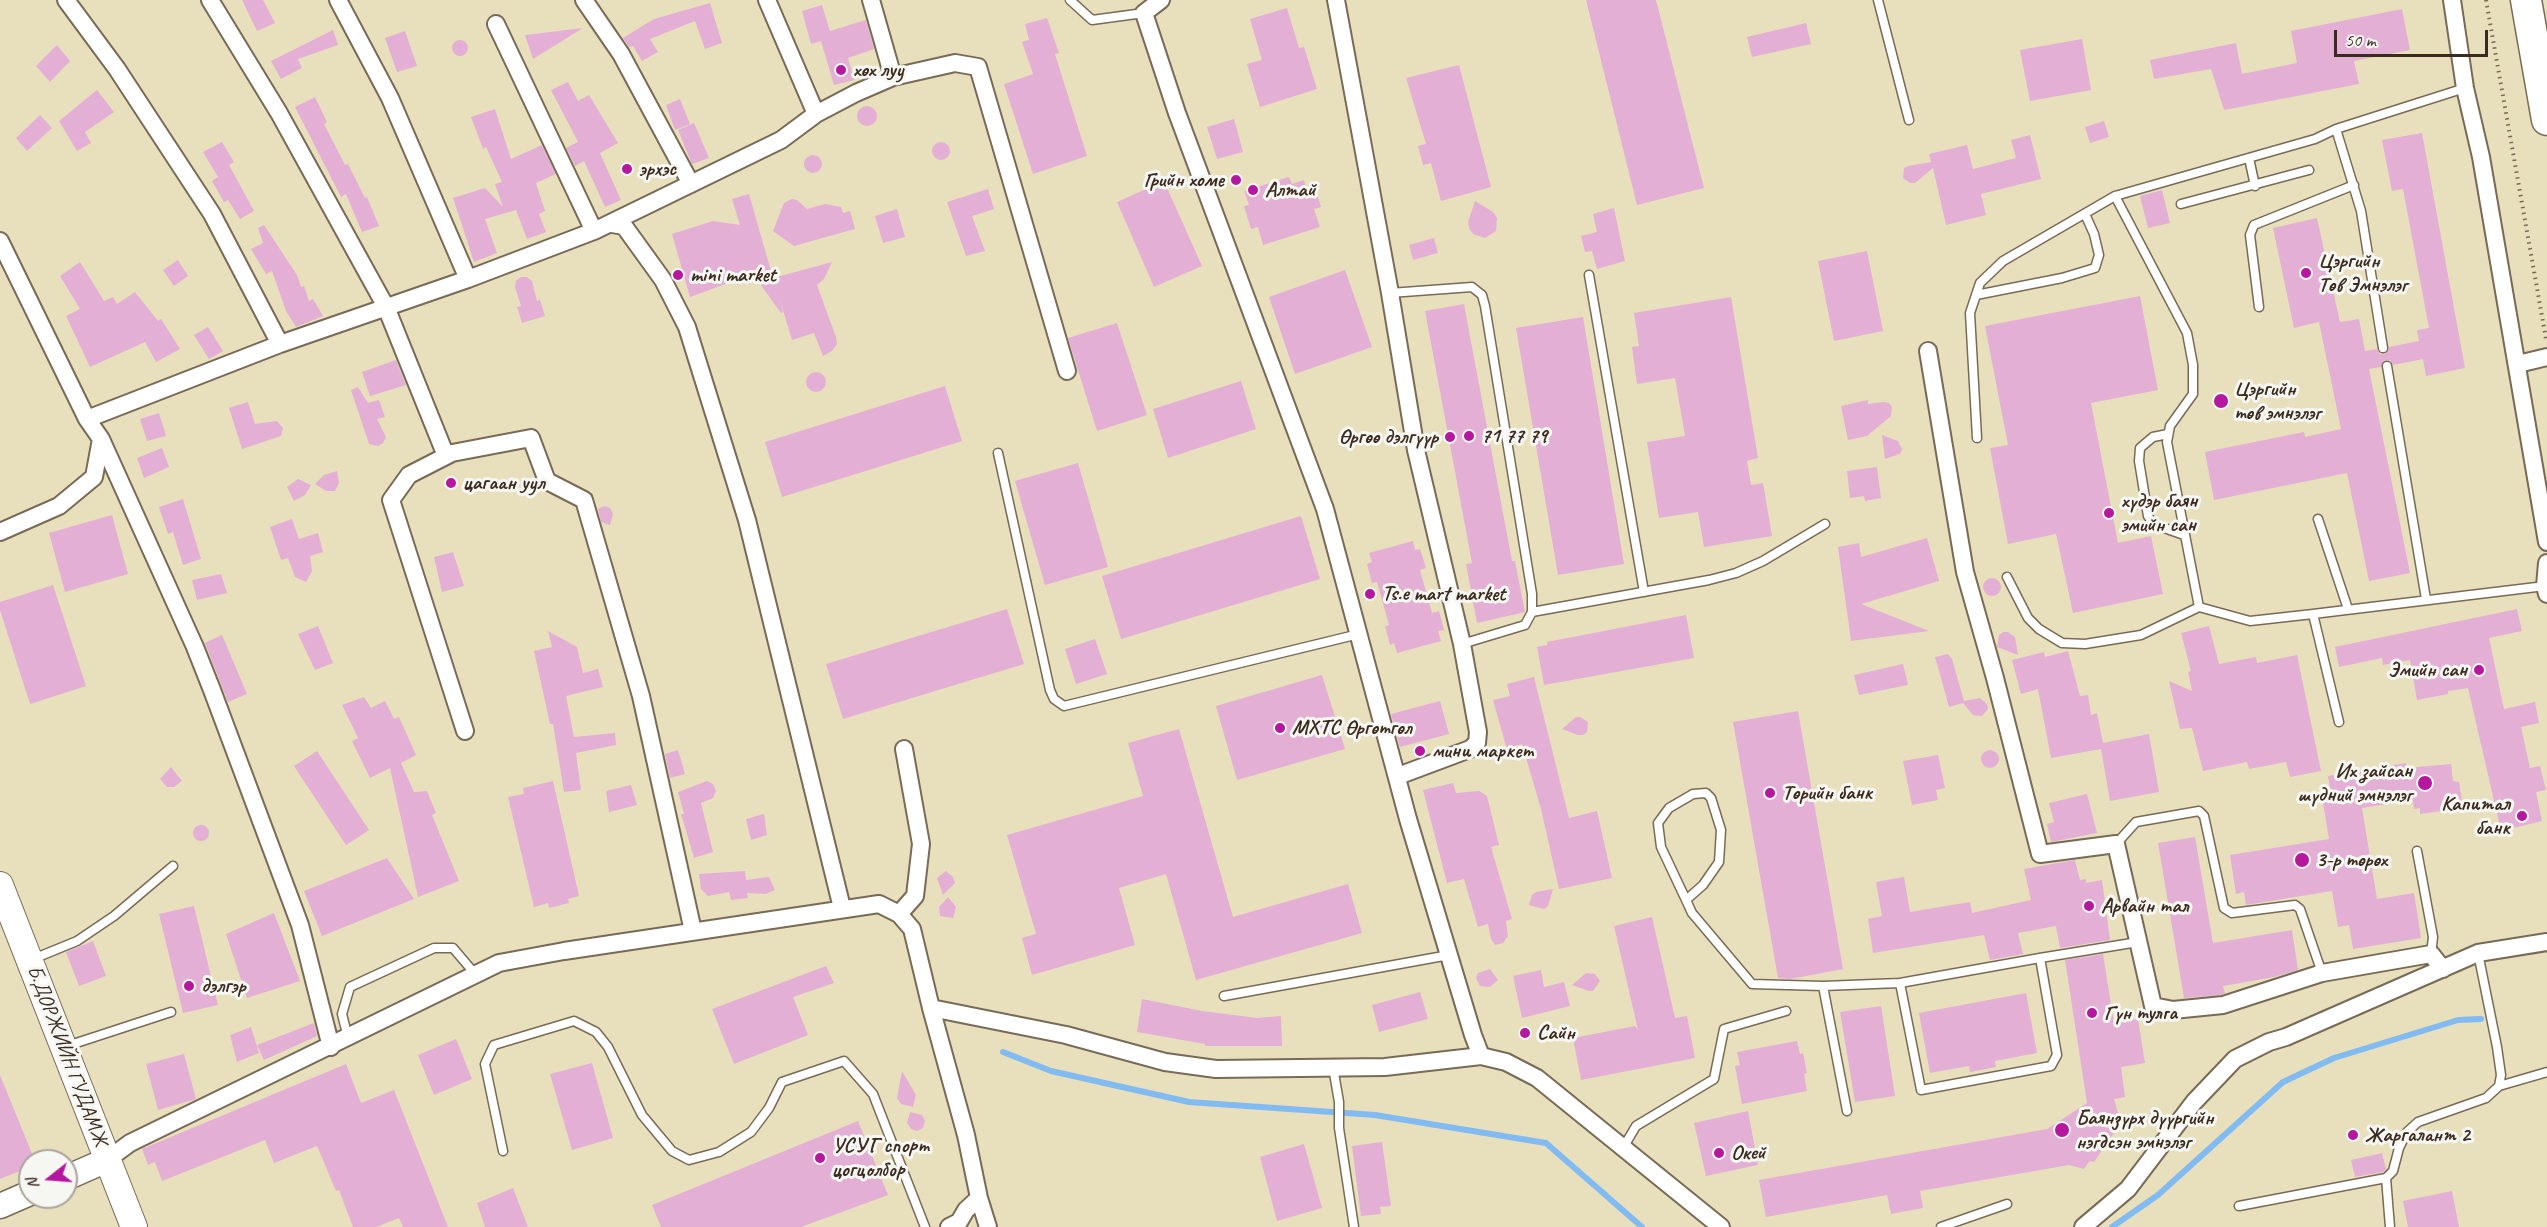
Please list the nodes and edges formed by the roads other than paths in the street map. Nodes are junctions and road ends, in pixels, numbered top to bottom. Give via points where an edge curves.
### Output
1 (66, 0) edge
2 (210, 0) edge
3 (338, 0) edge
4 (584, 0) edge
5 (767, 0) edge
6 (871, 0) edge
7 (1070, 0) edge
8 (1161, 0) edge
9 (1336, 0) edge
10 (1878, 0) edge
11 (2452, 0) edge
12 (2526, 0) edge
13 (1144, 13) junction
14 (496, 24) dead end
15 (893, 77) junction
16 (2465, 88) junction
17 (816, 114) junction
18 (1909, 120) dead end
19 (2547, 120) edge
20 (2336, 129) junction
21 (2249, 158) junction
22 (2308, 170) dead end
23 (690, 184) junction
24 (2354, 185) junction
25 (2255, 186) junction
26 (2115, 196) junction
27 (2181, 204) dead end
28 (2085, 214) junction
29 (612, 224) junction
30 (594, 231) junction
31 (0, 242) edge
32 (1589, 275) dead end
33 (468, 279) junction
34 (1390, 293) junction
35 (1976, 295) junction
36 (386, 307) junction
37 (2259, 307) dead end
38 (280, 344) junction
39 (2384, 348) dead end
40 (1928, 351) dead end
41 (2547, 357) edge
42 (2518, 364) junction
43 (2387, 366) dead end
44 (1067, 371) dead end
45 (87, 419) junction
46 (2168, 434) junction
47 (1977, 438) dead end
48 (101, 440) junction
49 (999, 453) dead end
50 (446, 456) junction
51 (2318, 519) dead end
52 (1825, 524) dead end
53 (0, 531) edge
54 (2184, 535) junction
55 (2547, 542) edge
56 (2547, 563) edge
57 (2007, 577) dead end
58 (2546, 590) edge
59 (1644, 592) junction
60 (2426, 599) junction
61 (2199, 607) junction
62 (2348, 609) junction
63 (1532, 612) junction
64 (2313, 614) junction
65 (1359, 634) junction
66 (1462, 644) junction
67 (2339, 722) dead end
68 (465, 731) dead end
69 (904, 749) dead end
70 (1398, 776) junction
71 (2116, 844) junction
72 (2417, 851) dead end
73 (173, 867) dead end
74 (0, 885) edge
75 (1686, 900) junction
76 (842, 908) junction
77 (899, 914) junction
78 (693, 931) junction
79 (2138, 942) junction
80 (2547, 942) edge
81 (2478, 953) junction
82 (2431, 954) junction
83 (1449, 955) junction
84 (2040, 958) junction
85 (30, 961) junction
86 (2444, 969) junction
87 (2322, 972) junction
88 (476, 975) junction
89 (1900, 983) junction
90 (1823, 986) junction
91 (1224, 996) dead end
92 (931, 1008) junction
93 (1786, 1011) dead end
94 (171, 1012) dead end
95 (348, 1038) junction
96 (331, 1047) junction
97 (63, 1048) junction
98 (1481, 1056) junction
99 (1332, 1067) junction
100 (2547, 1072) edge
101 (2499, 1086) junction
102 (1847, 1111) dead end
103 (1622, 1148) junction
104 (503, 1151) dead end
105 (108, 1160) junction
106 (78, 1173) edge
107 (2386, 1178) junction
108 (18, 1198) edge
109 (979, 1198) junction
110 (2007, 1204) dead end
111 (0, 1206) edge
112 (2239, 1206) dead end
113 (1719, 1226) edge
114 (134, 1227) edge
115 (925, 1227) edge
116 (949, 1227) edge
117 (988, 1227) edge
118 (1354, 1227) edge
119 (1941, 1227) edge
120 (2083, 1227) edge
121 (2390, 1227) edge

1 - 38 street via 117,69 212,214
2 - 36 street via 279,113
3 - 33 street via 390,98
4 - 23 street via 621,54
5 - 17 street
6 - 15 street
7 - 13 lane via 1092,20
8 - 13 street
9 - 34 street
10 - 18 lane
11 - 16 street
12 - 19 highway
13 - 65 street via 1177,113 1325,509
14 - 30 street
15 - 17 street
15 - 44 street via 955,63 978,67
16 - 20 lane
16 - 42 street
17 - 23 street via 781,140
20 - 21 lane
20 - 24 lane
21 - 25 lane
21 - 26 lane
22 - 25 lane
23 - 29 street
24 - 37 lane via 2254,225 2250,236
24 - 39 lane
25 - 27 lane
26 - 28 lane
26 - 46 lane via 2187,333 2193,394
28 - 35 lane via 2003,261 1980,283
28 - 35 lane via 2099,255 2095,268
29 - 30 street
29 - 76 street via 624,226 663,280 687,327 747,520
30 - 33 street
31 - 45 street
32 - 59 lane
33 - 36 street
34 - 63 lane via 1472,287 1482,295 1533,594
34 - 66 street via 1416,450
35 - 47 lane via 1970,313
36 - 38 street
36 - 50 street
38 - 45 street
40 - 71 street via 1965,572 2040,854
41 - 42 street
42 - 55 street
43 - 60 lane
45 - 48 street
46 - 54 lane
46 - 54 lane via 2153,436 2140,447 2139,461 2148,516 2153,524
48 - 53 street via 94,477 59,506
48 - 96 street via 212,690 300,925
49 - 65 lane via 1050,690 1064,706
50 - 68 street via 408,475 391,500
50 - 78 street via 531,438 547,480 584,500 641,696
51 - 62 lane
52 - 59 lane via 1736,573
54 - 61 lane
56 - 58 street
57 - 61 lane via 2028,618 2062,643 2085,644 2141,634
58 - 60 lane
59 - 63 lane
60 - 62 lane
61 - 64 lane via 2250,621
62 - 64 lane
63 - 66 lane via 1526,625
64 - 67 lane
65 - 70 street
66 - 70 street via 1477,743
69 - 77 street via 921,844 915,896
70 - 83 street
71 - 79 street
71 - 87 lane via 2136,822 2199,811 2204,816 2224,908 2232,913 2295,905 2300,909
72 - 82 lane via 2433,937
73 - 85 lane via 77,941
74 - 85 main road, Б.ДОРЖИЙН ГУДАМЖ
75 - 75 lane via 1661,847 1658,823 1669,808 1693,794 1706,793 1720,830 1719,862
75 - 90 lane via 1692,913 1752,984
76 - 77 street via 879,904
76 - 78 street
77 - 92 street via 912,929
78 - 88 street via 499,963
79 - 84 lane
79 - 87 street via 2153,1006 2162,1009 2223,1005
80 - 81 street
81 - 86 street
81 - 101 lane via 2497,1047
82 - 86 street
82 - 87 street
83 - 91 lane
83 - 98 street
84 - 89 lane
84 - 89 lane via 2057,1055 2051,1066 1920,1090
85 - 97 main road, Б.ДОРЖИЙН ГУДАМЖ
86 - 120 street via 2235,1059 2194,1102 2128,1189
88 - 95 street
88 - 95 lane via 453,948 434,948 350,987 342,1014
89 - 90 lane
90 - 102 lane
92 - 99 street via 1066,1035 1190,1066
92 - 109 street
93 - 103 lane via 1724,1029 1714,1079 1635,1126
94 - 97 lane
95 - 96 street
96 - 105 street via 130,1143
97 - 105 main road, Б.ДОРЖИЙН ГУДАМЖ
98 - 99 street via 1385,1067
98 - 103 street via 1506,1062 1537,1078
99 - 118 lane
100 - 101 lane
101 - 107 lane via 2486,1098 2418,1122 2407,1132 2393,1171
103 - 113 street
104 - 115 lane via 485,1065 494,1045 574,1021 596,1032 608,1047 642,1115 672,1151 689,1160 719,1152 751,1132 782,1082 844,1061 873,1094
105 - 106 main road
105 - 114 main road, Б.ДОРЖИЙН ГУДАМЖ
107 - 112 lane
107 - 121 lane
108 - 111 main road
109 - 116 street via 959,1222
109 - 117 street
110 - 119 lane

